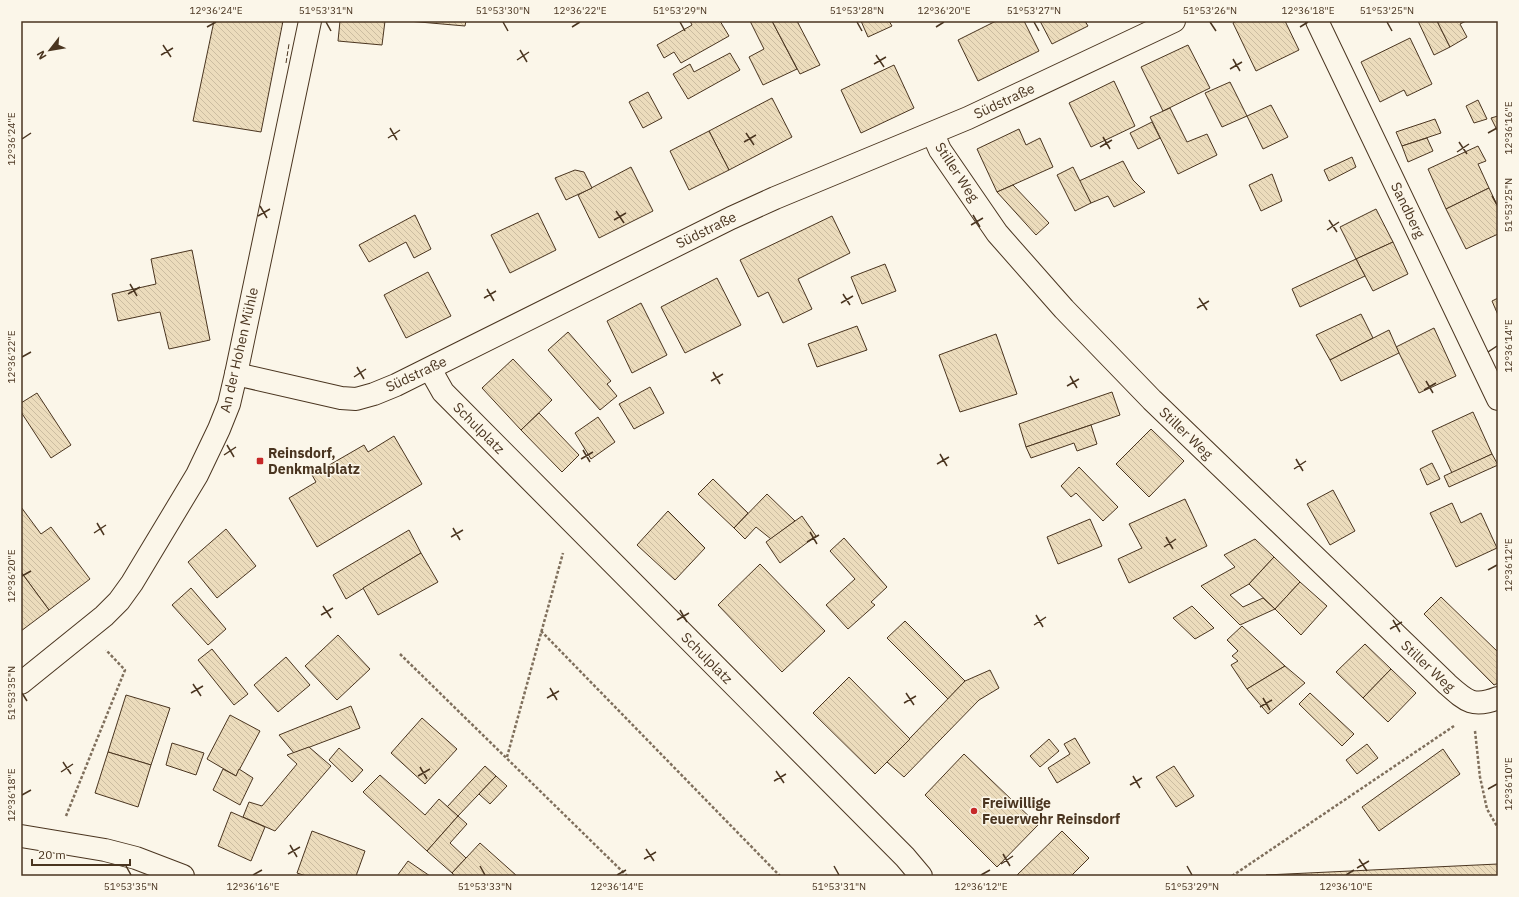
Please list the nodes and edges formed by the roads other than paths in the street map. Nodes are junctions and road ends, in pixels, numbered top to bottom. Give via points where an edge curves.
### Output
1 (310, 21) edge
2 (1174, 21) edge
3 (1317, 21) edge
4 (933, 134) junction
5 (430, 369) junction
6 (236, 374) junction
7 (1498, 399) edge
8 (21, 684) edge
9 (1498, 698) edge
10 (21, 836) edge
11 (183, 876) edge
12 (921, 876) edge

1 - 6 street, An der Hohen Mühle
2 - 4 street, Südstraße
3 - 7 street, Sandberg
4 - 5 street, Südstraße via 730,218
4 - 9 street, Stiller Weg via 940,150 997,233 1075,320 1152,400 1461,697 1473,702 1486,703
5 - 6 street, Südstraße via 374,394 356,398 341,398
5 - 12 street, Schulplatz via 443,392
6 - 8 street, An der Hohen Mühle via 229,404 197,475 132,583 104,616
10 - 11 street via 105,850 136,858

